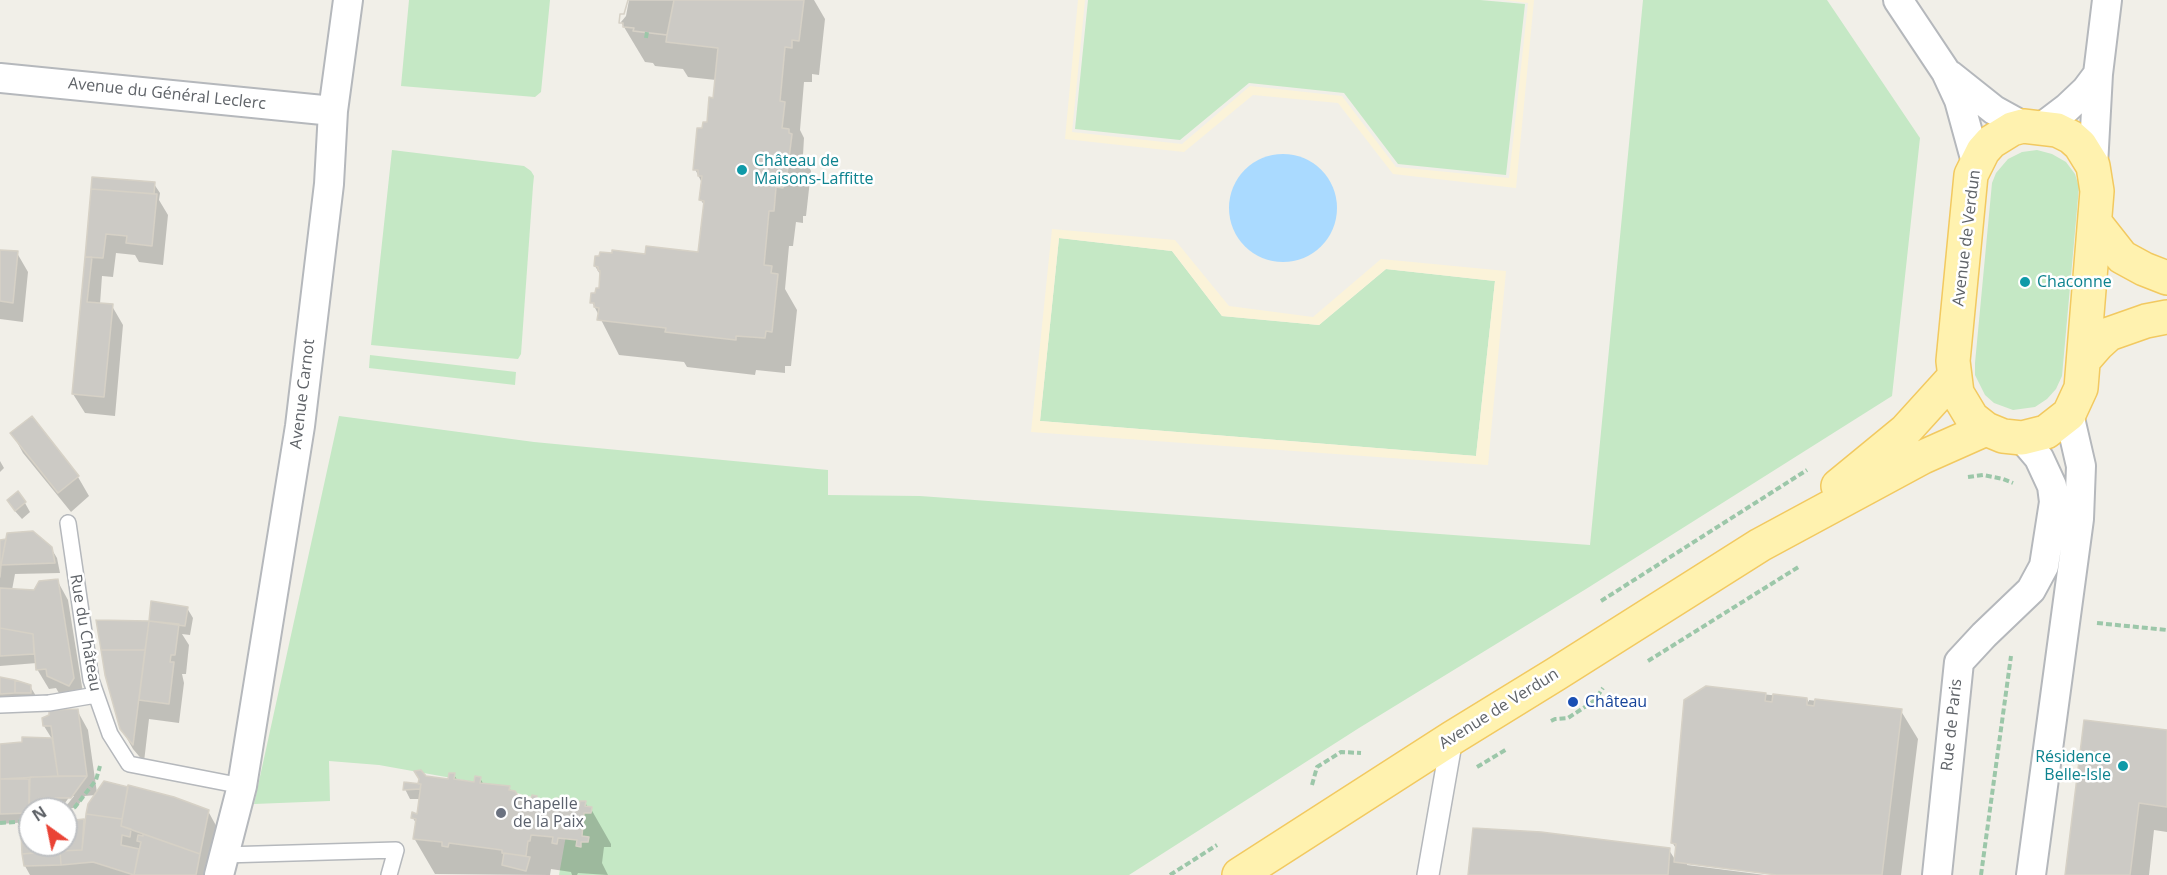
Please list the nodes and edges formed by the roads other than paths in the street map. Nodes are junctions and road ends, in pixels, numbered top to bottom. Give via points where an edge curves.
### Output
1 (348, 0) edge
2 (1898, 0) edge
3 (2107, 0) edge
4 (1946, 72) junction
5 (2098, 74) junction
6 (0, 78) edge
7 (333, 111) junction
8 (2033, 126) junction
9 (1976, 162) junction
10 (2093, 166) junction
11 (2096, 225) junction
12 (2167, 278) edge
13 (2167, 317) edge
14 (2084, 360) junction
15 (1954, 377) junction
16 (2068, 414) junction
17 (1986, 429) junction
18 (2022, 438) junction
19 (68, 523) dead end
20 (1760, 545) junction
21 (96, 695) junction
22 (0, 705) edge
23 (1452, 738) junction
24 (242, 786) junction
25 (222, 865) edge
26 (389, 875) edge
27 (1239, 875) edge
28 (1428, 875) edge
29 (1937, 875) edge
30 (2031, 875) edge

1 - 7 street, Avenue Carnot
2 - 4 street
3 - 5 street
4 - 8 street via 1994,110
4 - 9 street via 1959,100
5 - 8 street via 2067,108
5 - 10 street
6 - 7 street, Avenue du Général Leclerc
7 - 24 street, Avenue Carnot via 329,184 300,426
8 - 9 main road, Avenue de Verdun via 2012,129 1991,142
8 - 10 main road via 2071,137
9 - 15 main road, Avenue de Verdun via 1971,175
10 - 11 main road
11 - 12 main road via 2122,257
11 - 14 main road
13 - 14 main road via 2109,334
14 - 16 main road via 2081,388
15 - 17 main road, Avenue de Verdun via 1962,404
15 - 20 main road, Avenue de Verdun via 1905,431
16 - 18 main road via 2046,432
16 - 30 street via 2081,466 2079,519
17 - 18 main road, Avenue de Verdun
17 - 20 main road, Avenue de Verdun via 1923,457
18 - 29 street, Rue de Paris via 2039,458 2052,486 2054,502 2044,566 2016,615 1959,662
19 - 21 lane, Rue du Château
20 - 23 main road, Avenue de Verdun
21 - 22 lane via 49,703
21 - 24 lane, Rue du Château via 110,734 129,764
23 - 27 main road, Avenue de Verdun
23 - 28 street
24 - 25 street, Avenue Carnot
25 - 26 lane via 396,850

